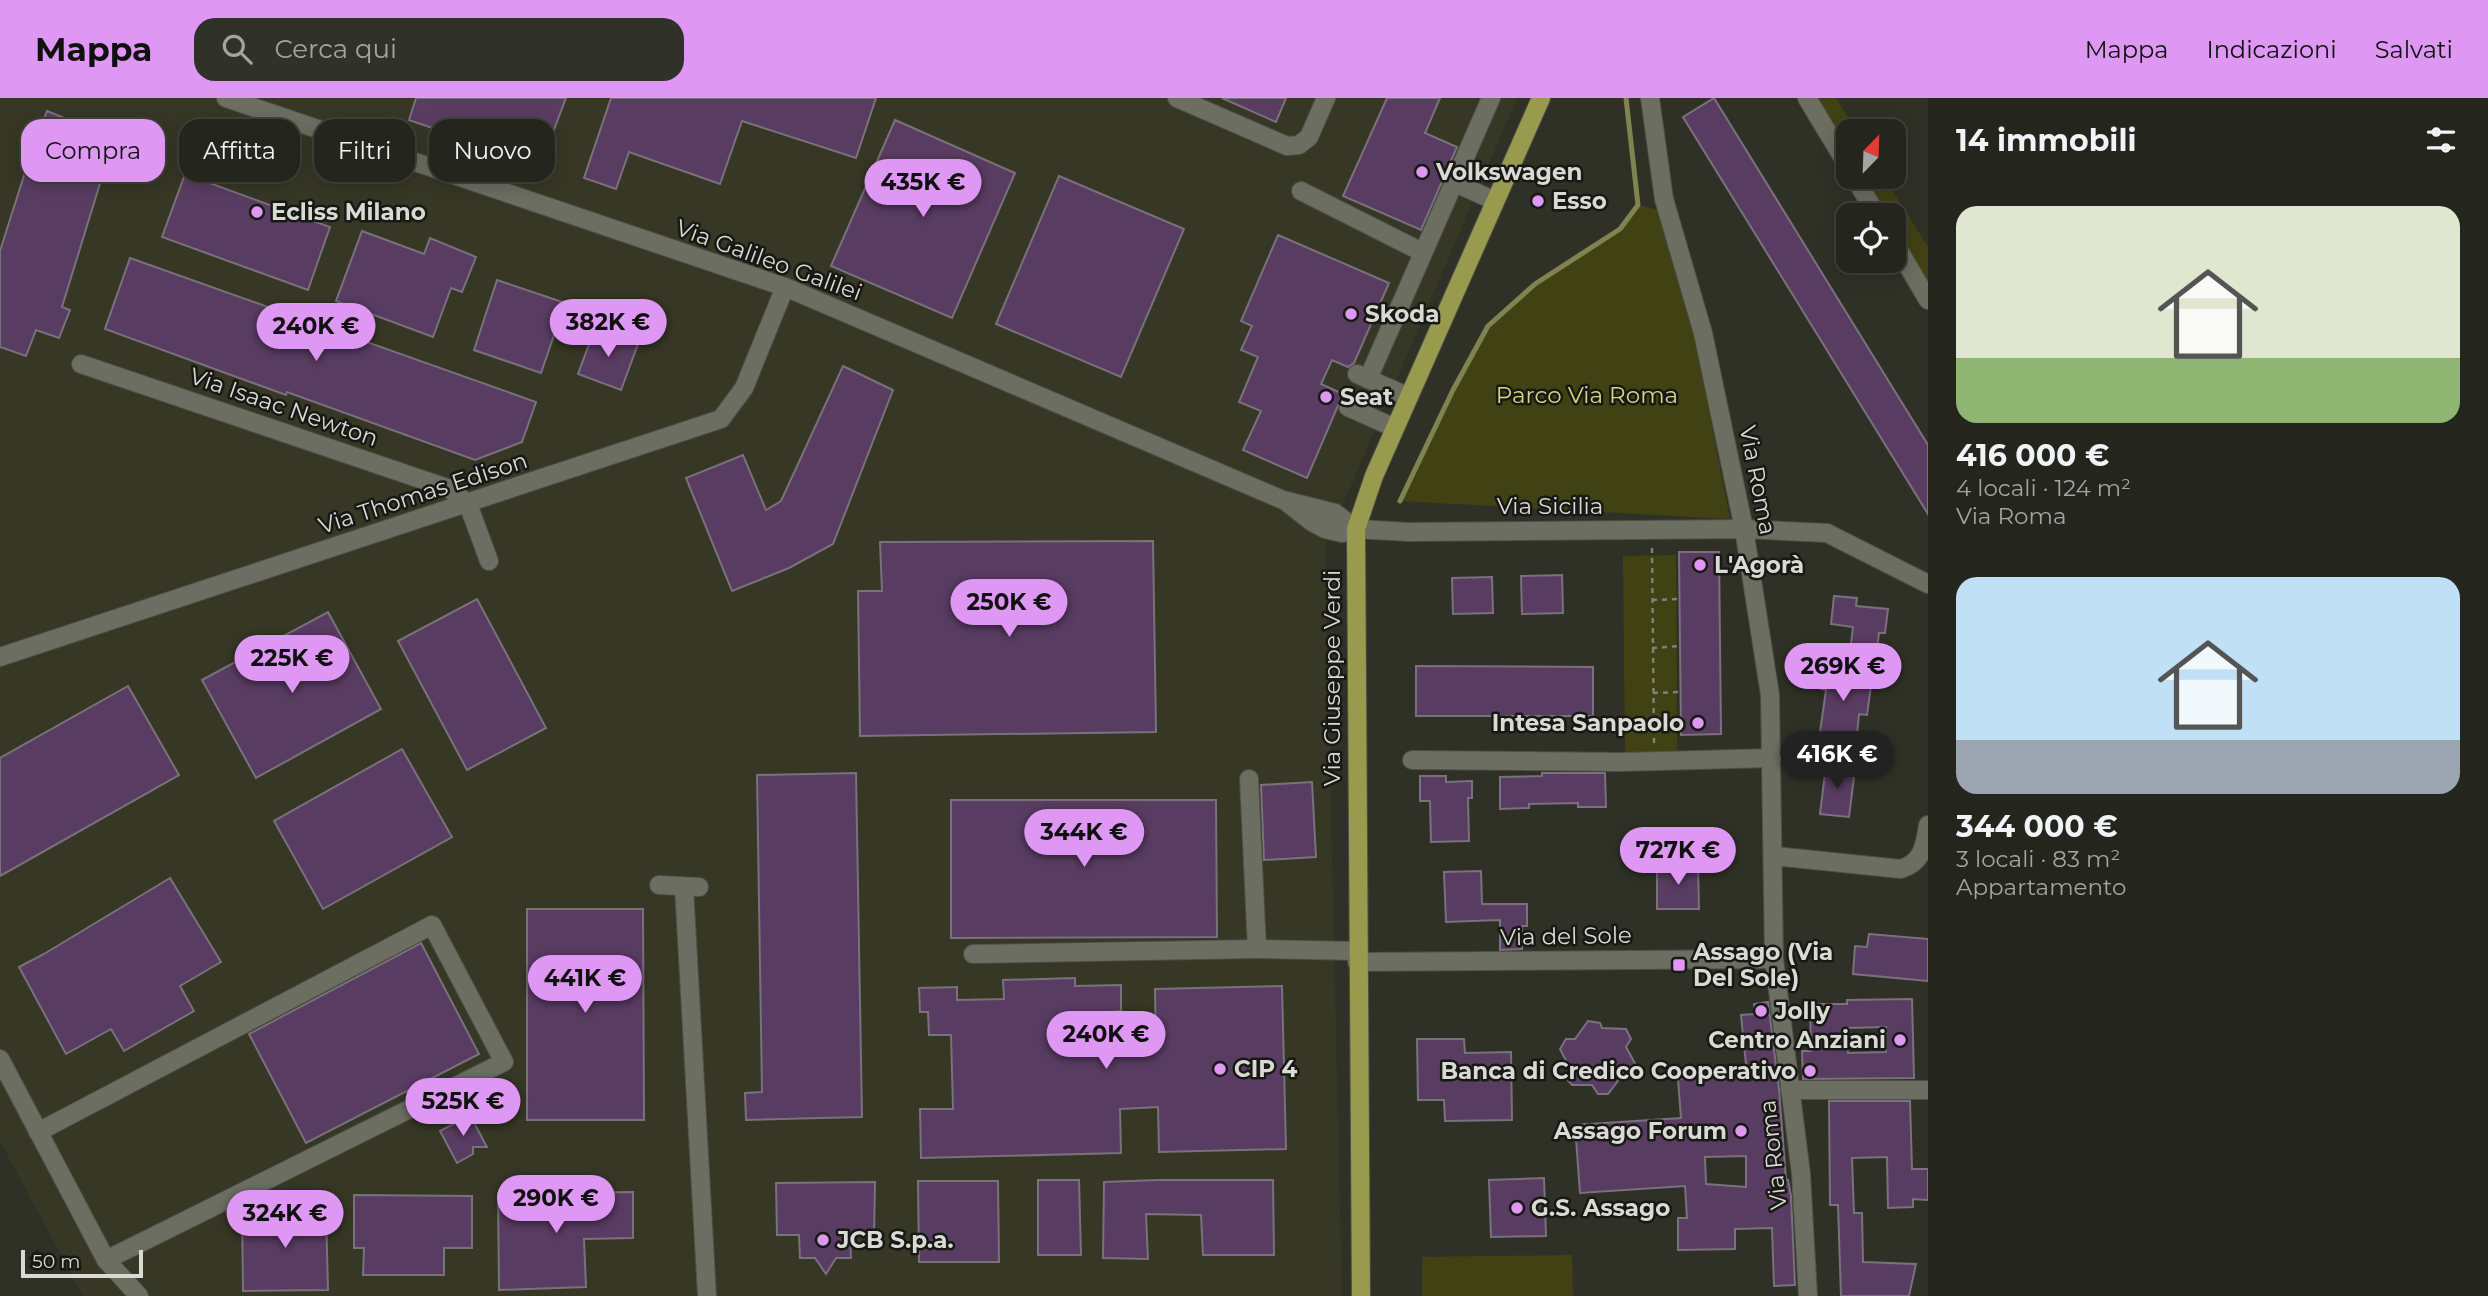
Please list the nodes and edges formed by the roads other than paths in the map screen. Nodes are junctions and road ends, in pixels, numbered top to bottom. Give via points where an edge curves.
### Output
1 (226, 98) edge
2 (1177, 98) edge
3 (1326, 98) edge
4 (1491, 98) edge
5 (1541, 98) edge
6 (1650, 98) edge
7 (1807, 98) edge
8 (1836, 146) edge
9 (1453, 182) junction
10 (1301, 191) dead end
11 (1495, 201) junction
12 (1422, 251) junction
13 (1906, 262) edge
14 (785, 287) junction
15 (1928, 300) edge
16 (81, 364) dead end
17 (1409, 397) junction
18 (1348, 407) dead end
19 (1395, 428) junction
20 (468, 504) junction
21 (1356, 529) junction
22 (1744, 529) junction
23 (489, 561) dead end
24 (1928, 584) edge
25 (0, 657) edge
26 (1772, 758) junction
27 (1412, 760) dead end
28 (1249, 779) dead end
29 (1928, 825) edge
30 (1774, 856) junction
31 (659, 885) dead end
32 (1258, 949) junction
33 (973, 954) dead end
34 (1357, 957) junction
35 (1774, 959) junction
36 (0, 1059) edge
37 (1790, 1090) junction
38 (1928, 1090) edge
39 (38, 1132) junction
40 (106, 1261) junction
41 (139, 1296) edge
42 (707, 1296) edge
43 (1361, 1296) edge
44 (1808, 1296) edge

1 - 14 street, Via Galileo Galilei
2 - 3 street via 1286,146 1300,145 1309,137
4 - 9 street
5 - 11 main road, Via Giuseppe Verdi
6 - 22 street, Via Roma via 1664,199 1703,333
7 - 8 street
9 - 11 street
9 - 12 street
10 - 12 street
11 - 17 main road, Via Giuseppe Verdi
12 - 17 street via 1363,377
13 - 15 street
14 - 20 street, Via Thomas Edison via 744,388 721,419
14 - 21 street, Via Galileo Galilei via 1283,500 1325,528 1342,533
16 - 20 street, Via Isaac Newton via 450,489
17 - 19 main road, Via Giuseppe Verdi
18 - 19 street
19 - 21 main road, Via Giuseppe Verdi
20 - 23 street
20 - 25 street, Via Thomas Edison
21 - 22 street, Via Sicilia
21 - 34 main road, Via Giuseppe Verdi
22 - 24 street, Via Sicilia via 1827,533
22 - 26 street, Via Roma via 1770,695
26 - 27 street
26 - 30 street, Via Roma
28 - 32 street
29 - 30 street via 1920,858 1901,869
30 - 35 street, Via Roma
31 - 42 street via 691,887
32 - 33 street, Via del Sole
32 - 34 street, Via del Sole
34 - 35 street, Via del Sole
34 - 43 main road, Via Giuseppe Verdi
35 - 37 street, Via Roma
36 - 39 street
37 - 38 street
37 - 44 street, Via Roma via 1801,1174
39 - 40 street
39 - 40 street via 432,925 504,1062
40 - 41 street

